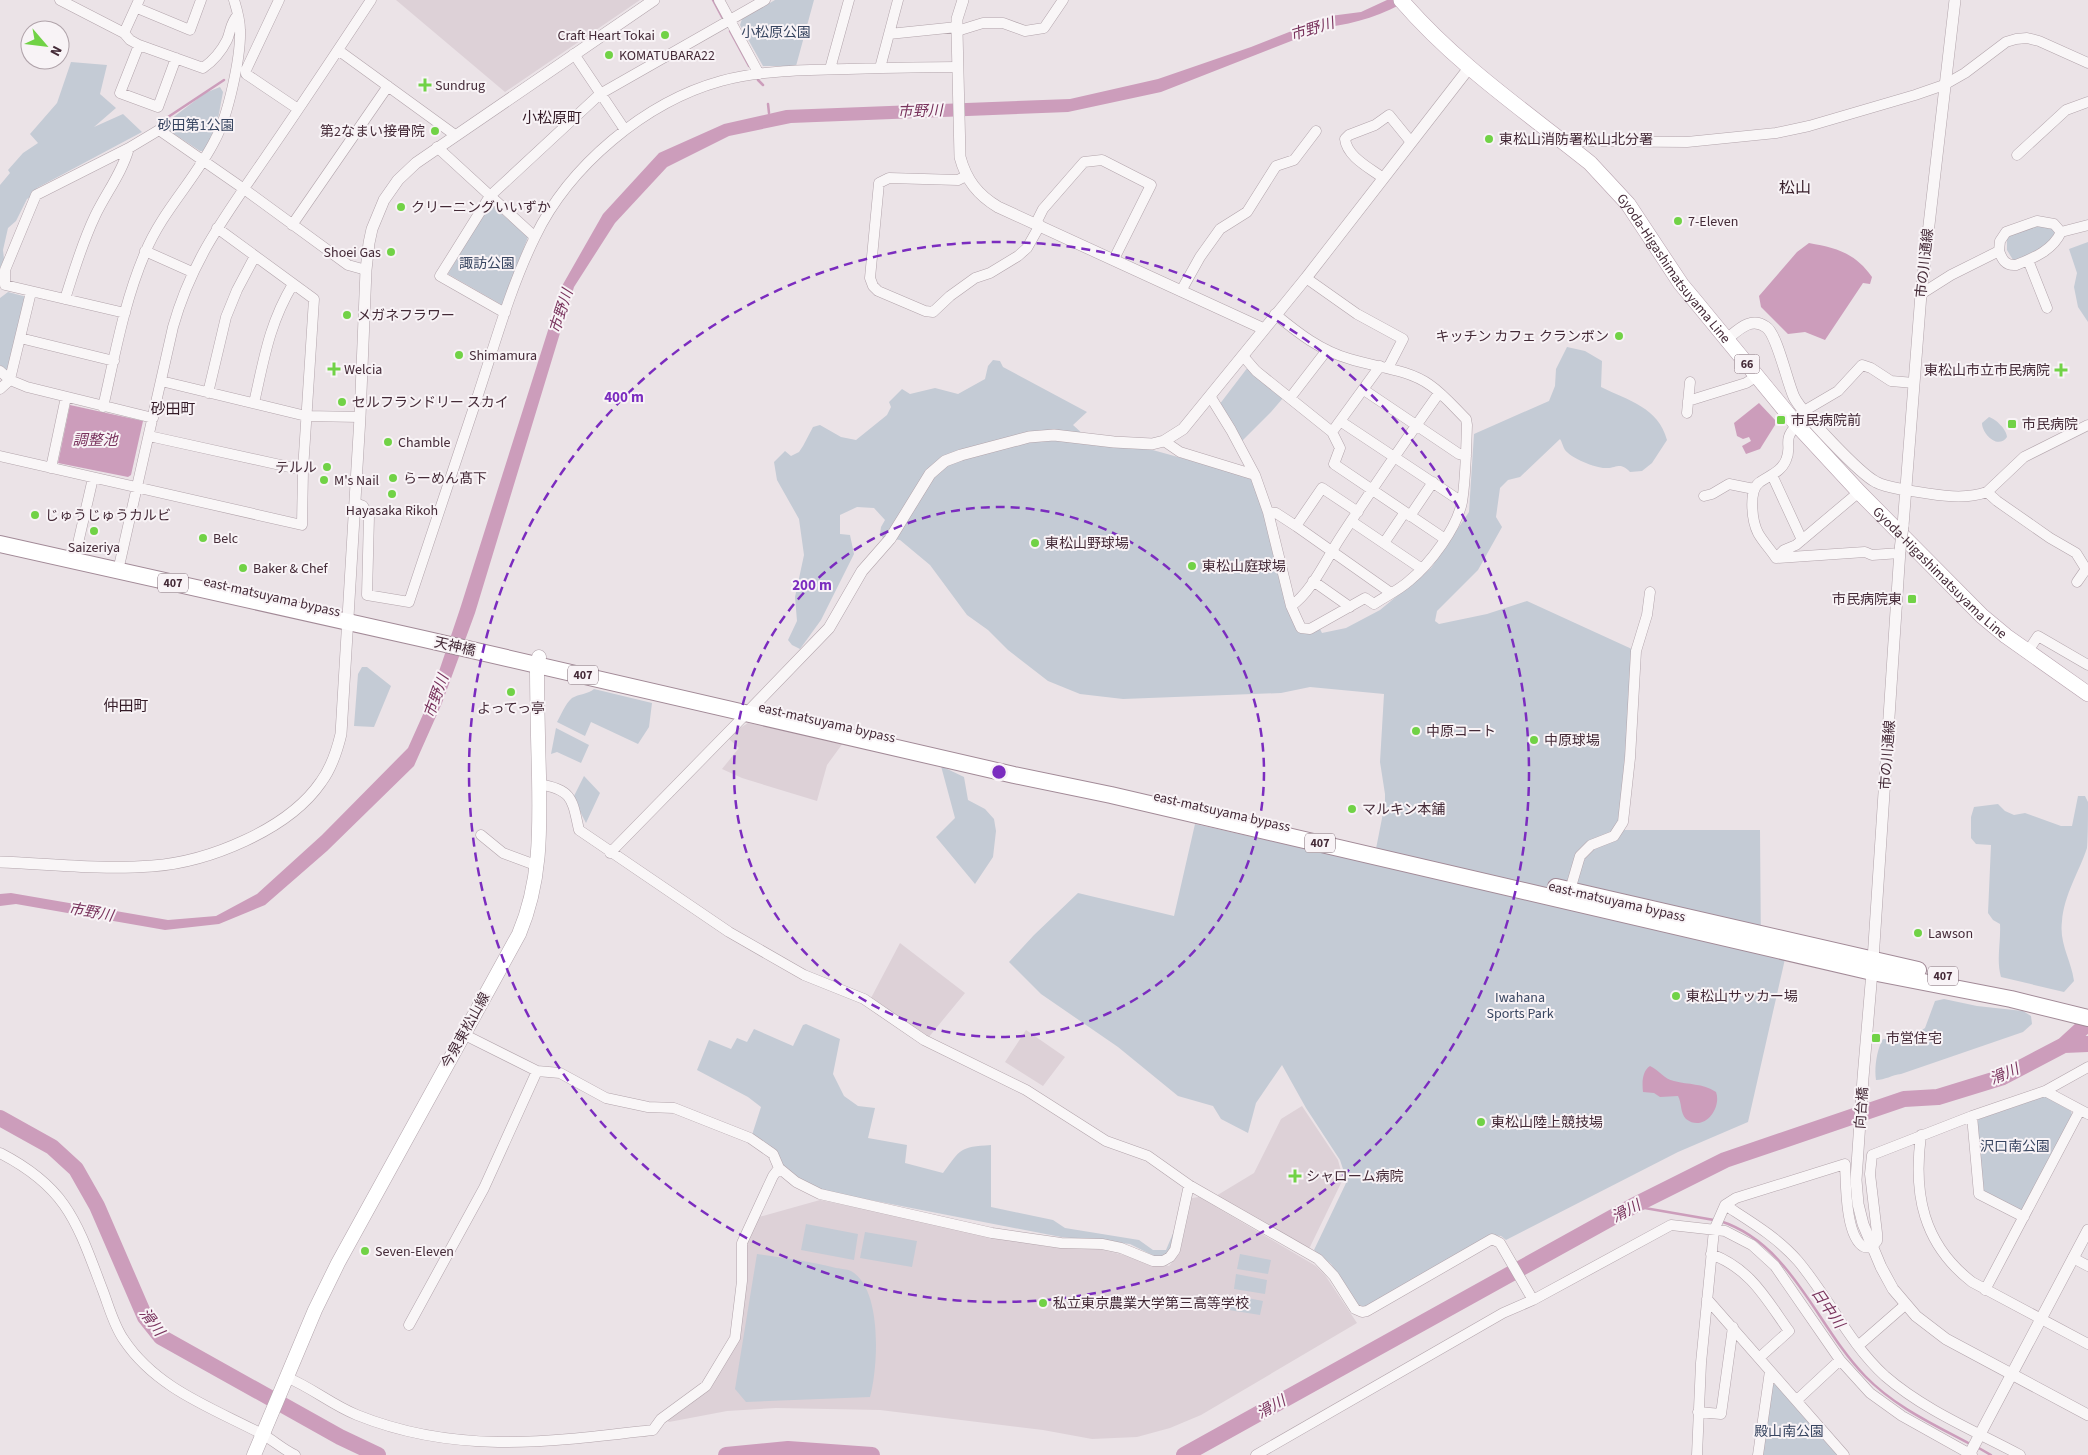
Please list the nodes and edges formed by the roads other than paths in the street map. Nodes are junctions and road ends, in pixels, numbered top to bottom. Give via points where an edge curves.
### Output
1 (60, 0) edge
2 (201, 0) edge
3 (234, 0) edge
4 (279, 0) edge
5 (371, 0) edge
6 (654, 0) edge
7 (719, 0) edge
8 (765, 0) edge
9 (849, 0) edge
10 (898, 0) edge
11 (963, 0) edge
12 (1063, 0) edge
13 (1401, 0) edge
14 (1955, 0) edge
15 (138, 4) edge
16 (238, 15) junction
17 (731, 20) junction
18 (957, 29) junction
19 (124, 33) junction
20 (889, 34) junction
21 (139, 45) junction
22 (338, 50) junction
23 (574, 54) junction
24 (176, 58) junction
25 (2088, 63) edge
26 (957, 67) junction
27 (880, 68) junction
28 (1469, 68) junction
29 (830, 69) junction
30 (759, 74) junction
31 (1944, 84) junction
32 (388, 86) junction
33 (600, 94) junction
34 (2088, 102) edge
35 (298, 109) junction
36 (625, 130) junction
37 (1316, 131) dead end
38 (455, 134) junction
39 (1563, 141) junction
40 (1411, 142) junction
41 (436, 147) junction
42 (129, 148) junction
43 (2017, 155) dead end
44 (203, 160) junction
45 (966, 176) junction
46 (1383, 178) junction
47 (244, 189) junction
48 (490, 196) junction
49 (1038, 224) junction
50 (2088, 224) edge
51 (292, 225) junction
52 (217, 228) junction
53 (2061, 232) junction
54 (535, 237) junction
55 (145, 251) junction
56 (1999, 251) junction
57 (255, 256) junction
58 (1114, 259) junction
59 (2028, 260) junction
60 (366, 270) junction
61 (192, 272) junction
62 (1306, 278) junction
63 (293, 284) junction
64 (1182, 291) junction
65 (32, 292) junction
66 (1921, 294) junction
67 (65, 299) junction
68 (2047, 308) dead end
69 (125, 313) junction
70 (505, 313) junction
71 (1275, 314) junction
72 (1264, 329) junction
73 (20, 338) junction
74 (1727, 339) junction
75 (1327, 350) junction
76 (1243, 356) junction
77 (114, 361) junction
78 (1384, 367) junction
79 (0, 371) edge
80 (1757, 376) junction
81 (10, 380) junction
82 (161, 381) junction
83 (1690, 382) dead end
84 (1914, 383) junction
85 (0, 389) edge
86 (1364, 390) junction
87 (208, 393) junction
88 (1439, 393) junction
89 (1210, 396) junction
90 (66, 397) junction
91 (1290, 398) junction
92 (1688, 401) junction
93 (254, 403) junction
94 (104, 406) junction
95 (1804, 411) junction
96 (1687, 413) dead end
97 (306, 416) junction
98 (153, 418) junction
99 (360, 418) junction
100 (1340, 421) junction
101 (1797, 425) junction
102 (1416, 426) junction
103 (2088, 426) edge
104 (1332, 432) junction
105 (149, 436) junction
106 (1164, 441) junction
107 (0, 456) edge
108 (1466, 456) junction
109 (1395, 457) junction
110 (51, 468) junction
111 (303, 470) junction
112 (1255, 475) junction
113 (1772, 475) junction
114 (93, 478) junction
115 (1433, 482) junction
116 (137, 487) junction
117 (1373, 489) junction
118 (1754, 489) junction
119 (1906, 490) junction
120 (1859, 492) junction
121 (1987, 492) junction
122 (1704, 496) dead end
123 (1462, 502) junction
124 (354, 503) junction
125 (1268, 512) junction
126 (1358, 512) junction
127 (1407, 514) junction
128 (1351, 521) junction
129 (1296, 526) junction
130 (0, 535) edge
131 (1445, 539) junction
132 (1802, 540) junction
133 (1384, 543) junction
134 (0, 544) edge
135 (1900, 551) junction
136 (76, 552) junction
137 (1332, 552) junction
138 (1776, 558) junction
139 (120, 562) junction
140 (1422, 569) junction
141 (1313, 581) junction
142 (2077, 582) dead end
143 (1650, 592) dead end
144 (1391, 593) junction
145 (1291, 606) junction
146 (1350, 607) junction
147 (346, 618) junction
148 (425, 635) joint
149 (486, 649) joint
150 (2028, 651) junction
151 (538, 661) junction
152 (2088, 665) edge
153 (2088, 694) edge
154 (751, 710) junction
155 (539, 784) junction
156 (481, 835) dead end
157 (610, 852) junction
158 (0, 862) edge
159 (538, 866) junction
160 (1570, 890) junction
161 (1872, 966) junction
162 (2012, 996) junction
163 (2088, 1009) edge
164 (2088, 1018) edge
165 (463, 1034) junction
166 (2088, 1067) edge
167 (537, 1071) junction
168 (1863, 1078) joint
169 (2045, 1091) junction
170 (2084, 1112) edge
171 (1972, 1116) junction
172 (1921, 1135) junction
173 (0, 1153) edge
174 (779, 1168) junction
175 (1189, 1185) junction
176 (1724, 1208) junction
177 (2024, 1217) junction
178 (1714, 1230) junction
179 (2088, 1230) edge
180 (1872, 1248) junction
181 (1711, 1254) junction
182 (2073, 1258) junction
183 (2088, 1266) edge
184 (1985, 1290) junction
185 (1531, 1296) junction
186 (1707, 1299) junction
187 (1906, 1305) junction
188 (2041, 1319) junction
189 (409, 1326) dead end
190 (1733, 1327) junction
191 (2088, 1344) edge
192 (1858, 1346) junction
193 (1759, 1358) junction
194 (1840, 1360) junction
195 (1770, 1371) junction
196 (2012, 1375) junction
197 (286, 1377) junction
198 (1797, 1400) junction
199 (1698, 1412) junction
200 (2088, 1415) edge
201 (264, 1431) junction
202 (1980, 1434) junction
203 (254, 1455) edge
204 (295, 1455) edge
205 (1256, 1455) edge
206 (1697, 1455) edge
207 (1758, 1455) edge
208 (1844, 1455) edge
209 (1970, 1455) edge
210 (2020, 1455) edge

1 - 19 street
2 - 15 street via 190,30
3 - 16 street
4 - 35 street via 246,74
5 - 22 street
6 - 23 street
7 - 17 street
8 - 17 street
9 - 29 street
10 - 20 street
11 - 18 street
12 - 18 street via 1044,28 1025,31 1003,23
13 - 28 main road, Gyoda-Higashimatsuyama Line / 66
14 - 31 street, 市の川通線
15 - 19 street
16 - 24 street via 233,20 227,40 203,68
16 - 44 street via 239,44 226,113 216,140
17 - 30 street
17 - 33 street
18 - 20 street
18 - 26 street
19 - 21 street
20 - 27 street
21 - 24 street
21 - 24 street via 120,93 158,107
22 - 32 street
22 - 35 street
23 - 33 street
23 - 38 street
25 - 31 street via 2039,41 2016,39 2006,42 1965,73
26 - 27 street
26 - 45 street via 960,157
27 - 29 street
28 - 39 main road, Gyoda-Higashimatsuyama Line / 66
28 - 40 street
29 - 30 street
30 - 36 street via 695,90
31 - 39 street via 1845,116 1776,133 1672,143
31 - 66 street, 市の川通線
32 - 38 street
32 - 51 street
33 - 36 street
33 - 48 street
34 - 43 street via 2066,110
35 - 47 street
36 - 54 street via 579,173 556,202
37 - 64 street via 1294,160 1276,166 1247,212 1220,230
38 - 41 street
39 - 74 main road, Gyoda-Higashimatsuyama Line / 66 via 1618,191 1681,284
40 - 46 street
40 - 46 street via 1388,115 1345,139 1355,157
41 - 48 street
41 - 60 street via 407,171 384,200 372,229
42 - 44 street via 159,130
42 - 65 street via 36,195 5,270 5,285
42 - 67 street via 125,165 86,235
44 - 47 street
44 - 55 street via 163,217
45 - 49 street via 980,195 990,202
45 - 49 street via 958,180 889,178 879,184 870,278 878,291 933,312 975,278 1018,256 1027,248
46 - 62 street
47 - 51 street
47 - 52 street
48 - 54 street
48 - 70 street via 440,276
49 - 58 street
49 - 58 street via 1043,210 1084,162 1102,160 1151,185
50 - 53 street
51 - 60 street via 348,265
52 - 57 street
52 - 61 street
53 - 56 street via 2054,224 2037,221 2006,232 2000,241
53 - 59 street via 2053,245
54 - 70 street
55 - 61 street
55 - 69 street
56 - 59 street via 2011,266
56 - 66 street
57 - 63 street
57 - 87 street via 226,317
58 - 64 street
59 - 68 street
60 - 99 street
61 - 82 street via 177,312
62 - 71 street
62 - 78 street via 1357,314 1403,339
63 - 93 street via 270,332
63 - 97 street via 314,299
64 - 72 street
65 - 67 street
65 - 73 street
66 - 84 street, 市の川通線
67 - 69 street
69 - 77 street
70 - 124 street via 409,602 367,595 369,516 364,506
71 - 72 street
71 - 75 street
72 - 76 street
73 - 77 street
73 - 81 street
74 - 80 main road, Gyoda-Higashimatsuyama Line / 66
74 - 95 street via 1752,322 1770,330 1794,398
75 - 78 street
75 - 91 street
76 - 89 street
76 - 91 street via 1256,371
77 - 94 street
78 - 86 street
78 - 88 street via 1429,384
79 - 81 street
80 - 92 street via 1739,386
80 - 101 main road, Gyoda-Higashimatsuyama Line / 66
81 - 85 street
81 - 90 street
82 - 87 street
82 - 98 street
83 - 92 street
84 - 95 street via 1891,381 1862,365 1838,391
84 - 119 street, 市の川通線
86 - 100 street
86 - 102 street
87 - 93 street
88 - 102 street
88 - 108 street via 1466,419
89 - 106 street via 1183,429
89 - 112 street
90 - 94 street
90 - 110 street
91 - 104 street
92 - 96 street
93 - 97 street
94 - 98 street
95 - 119 street via 1870,478 1885,486
97 - 99 street
97 - 111 street
98 - 105 street
99 - 124 street
100 - 104 street
100 - 109 street
101 - 113 street via 1787,438 1787,459
101 - 120 main road, Gyoda-Higashimatsuyama Line / 66
102 - 108 street
102 - 109 street
103 - 121 street via 2024,457
104 - 117 street via 1340,448 1334,464
105 - 111 street
105 - 116 street
106 - 112 street via 1180,452
106 - 154 street via 1152,444 1045,435 945,461 930,474 890,539 862,571 828,628
107 - 110 street
108 - 123 street
109 - 115 street
109 - 117 street
110 - 114 street
111 - 116 street via 302,524
112 - 125 street
113 - 118 street
113 - 132 street
114 - 116 street
114 - 136 street
115 - 123 street
115 - 127 street
116 - 139 street
117 - 126 street
117 - 127 street
118 - 122 street via 1729,484
118 - 138 street via 1755,524
119 - 121 street via 1969,496
119 - 135 street, 市の川通線, bridge
120 - 132 street
120 - 150 main road, Gyoda-Higashimatsuyama Line / 66 via 1982,616
121 - 142 street via 2076,553 2086,569
123 - 131 street
124 - 147 street
125 - 129 street via 1276,513
125 - 145 street
126 - 128 street
126 - 129 street via 1322,488
127 - 131 street
127 - 133 street
128 - 133 street
128 - 137 street
129 - 137 street
130 - 136 highway, east-matsuyama bypass / 407
131 - 140 street
132 - 138 street
133 - 140 street
134 - 147 highway, east-matsuyama bypass / 407
135 - 138 street
135 - 161 street, 市の川通線
136 - 139 highway, east-matsuyama bypass / 407
137 - 141 street
137 - 144 street
139 - 147 highway, east-matsuyama bypass / 407
140 - 144 street
141 - 145 street
141 - 146 street
143 - 160 street via 1636,651 1623,822 1614,836 1591,845 1580,856
144 - 146 street via 1374,604 1365,598
145 - 146 street via 1300,628 1310,630
147 - 148 highway, east-matsuyama bypass / 407
147 - 158 street via 343,708 337,751 315,790 276,822 227,849 154,866 125,868
148 - 149 highway, 天神橋 / 407
149 - 151 highway, east-matsuyama bypass / 407
150 - 152 street via 2038,636
150 - 153 main road, Gyoda-Higashimatsuyama Line / 66
151 - 154 highway, east-matsuyama bypass / 407
151 - 155 main road, 今泉東松山線
154 - 157 street
154 - 160 highway, east-matsuyama bypass / 407
154 - 161 highway, east-matsuyama bypass / 407 via 1014,775
155 - 157 street via 566,792 579,830
155 - 159 main road, 今泉東松山線
156 - 159 street via 502,853
157 - 175 street via 729,932 804,975 864,999 924,1040 1026,1090 1106,1141 1148,1156
159 - 165 main road, 今泉東松山線 via 533,894 519,934
160 - 161 highway, east-matsuyama bypass / 407
161 - 162 highway, east-matsuyama bypass / 407
161 - 168 street, 市の川通線
162 - 163 highway, 407
162 - 164 highway, 407
165 - 167 street
165 - 197 main road, 今泉東松山線 via 338,1263
166 - 169 street
167 - 174 street via 560,1073 606,1098 648,1107 674,1108 750,1138 772,1154
167 - 189 street via 484,1188
168 - 180 street, 向台橋 via 1856,1180 1858,1204
169 - 170 street
169 - 171 street
170 - 177 street
171 - 172 street
171 - 177 street via 1979,1194
172 - 180 street via 1872,1155 1870,1174 1877,1233
172 - 184 street via 1918,1179 1930,1229 1959,1272
173 - 201 street via 36,1174 56,1193 73,1217 119,1331 138,1358 177,1391
174 - 175 street via 796,1182 820,1194 992,1233 1061,1243 1102,1244 1157,1262 1175,1250
174 - 197 street via 742,1243 742,1281 734,1338 706,1386 661,1419 653,1430 530,1444 458,1442 405,1432 355,1415
175 - 185 street via 1318,1259 1331,1272 1355,1310 1362,1312 1488,1240 1500,1242
176 - 178 street
176 - 180 street via 1736,1198 1846,1164 1846,1197 1853,1231 1858,1241
176 - 192 street via 1770,1234 1798,1261
177 - 184 street
178 - 181 street
178 - 185 street via 1671,1225
178 - 194 street via 1725,1231 1752,1245 1775,1266
179 - 182 street
180 - 187 street, 向台橋 via 1893,1289
181 - 186 street
181 - 193 street via 1749,1276 1790,1331
182 - 183 street
182 - 188 street
184 - 188 street
185 - 205 street
186 - 190 street
186 - 199 street
187 - 192 street
187 - 196 street, 向台橋 via 1946,1339
188 - 191 street
188 - 196 street
190 - 193 street
190 - 199 street via 1721,1414
192 - 202 street via 1884,1375 1905,1392
193 - 195 street
194 - 198 street
194 - 209 street via 1885,1405
195 - 198 street
195 - 207 street
196 - 200 street, 向台橋
196 - 202 street
197 - 201 main road, 今泉東松山線
198 - 208 street
199 - 206 street
201 - 203 main road
201 - 204 street
202 - 209 street
202 - 210 street

